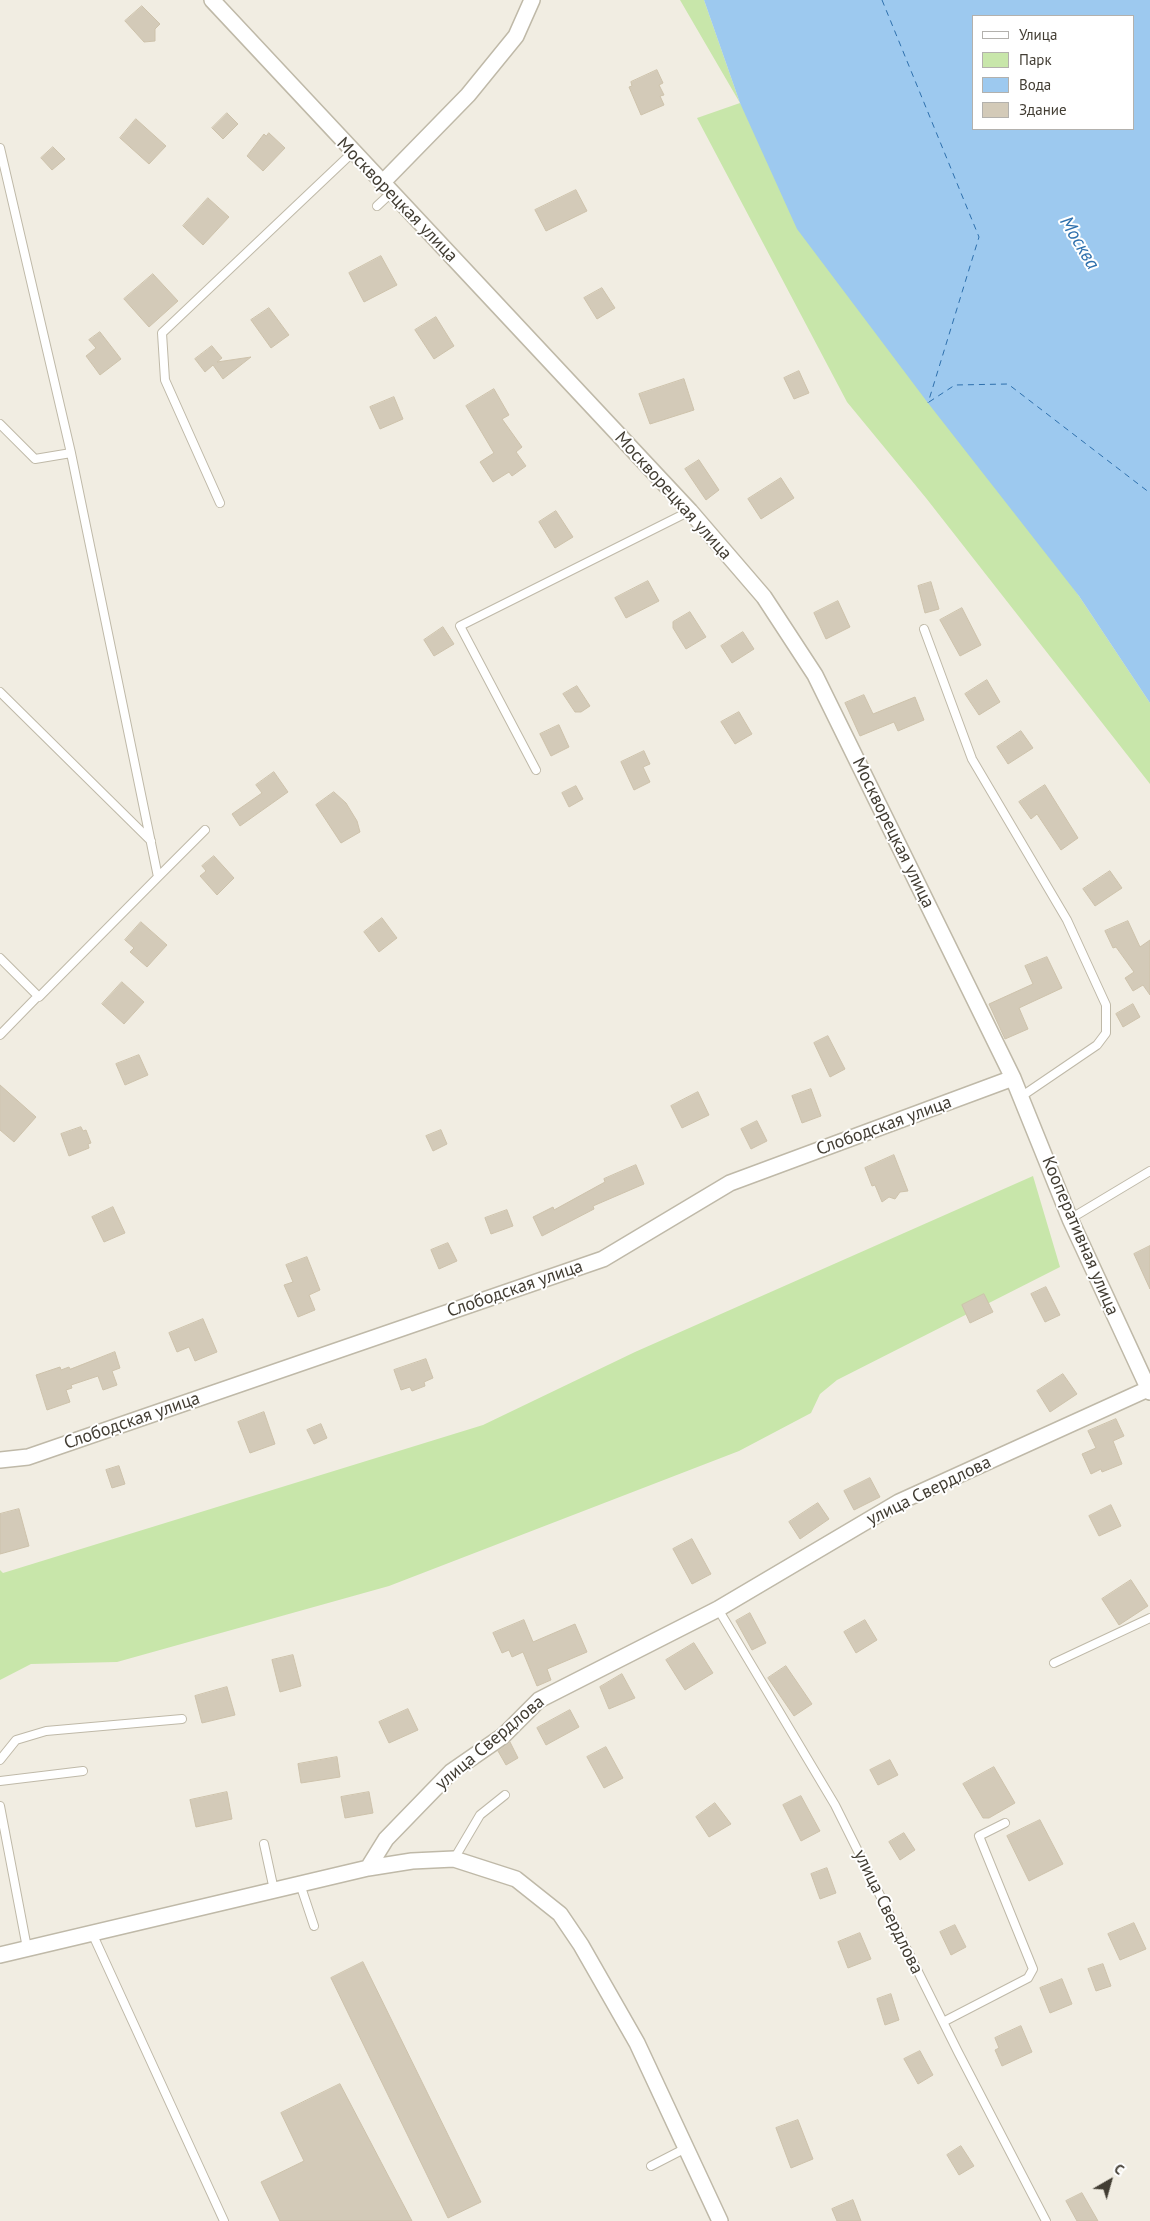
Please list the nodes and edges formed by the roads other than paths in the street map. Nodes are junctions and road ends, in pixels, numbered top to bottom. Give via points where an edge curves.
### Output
1 (212, 0) edge
2 (532, 0) edge
3 (0, 148) edge
4 (352, 152) junction
5 (387, 188) junction
6 (377, 206) dead end
7 (0, 424) edge
8 (71, 453) junction
9 (220, 503) dead end
10 (690, 511) junction
11 (924, 629) dead end
12 (0, 692) edge
13 (536, 770) dead end
14 (206, 830) dead end
15 (151, 841) junction
16 (158, 877) junction
17 (0, 958) edge
18 (38, 996) junction
19 (0, 1035) edge
20 (1013, 1078) junction
21 (1022, 1096) junction
22 (1150, 1171) edge
23 (1070, 1219) junction
24 (1149, 1391) edge
25 (0, 1460) edge
26 (718, 1609) junction
27 (1150, 1618) edge
28 (1054, 1663) dead end
29 (182, 1719) dead end
30 (0, 1760) edge
31 (83, 1771) dead end
32 (0, 1781) edge
33 (505, 1795) dead end
34 (0, 1806) edge
35 (1005, 1823) dead end
36 (264, 1844) dead end
37 (454, 1859) junction
38 (368, 1868) junction
39 (300, 1884) junction
40 (274, 1890) junction
41 (314, 1926) dead end
42 (92, 1933) junction
43 (27, 1948) junction
44 (0, 1954) edge
45 (942, 2022) junction
46 (686, 2148) junction
47 (651, 2166) dead end
48 (224, 2221) edge
49 (720, 2221) edge
50 (1046, 2221) edge

1 - 4 street, Москворецкая улица
2 - 5 street via 516,36
3 - 8 lane
4 - 5 street, Москворецкая улица
4 - 9 lane via 162,333 165,380
5 - 6 lane
5 - 10 street, Москворецкая улица
7 - 8 lane via 35,459
8 - 15 lane
10 - 13 lane via 460,626
10 - 20 street, Москворецкая улица via 764,597 815,675
11 - 21 lane via 972,759 1067,920 1106,1004 1106,1034 1098,1045
12 - 15 lane
14 - 16 lane
15 - 16 lane
16 - 18 lane
17 - 18 lane
18 - 19 lane
20 - 21 street, Кооперативная улица
20 - 25 street, Слободская улица via 730,1183 603,1259 28,1457
21 - 23 street, Кооперативная улица
22 - 23 lane
23 - 24 street, Кооперативная улица
24 - 26 street, улица Свердлова via 899,1502
26 - 38 street, улица Свердлова via 539,1700 503,1736 451,1772 386,1839
26 - 45 lane, улица Свердлова via 835,1805
27 - 28 lane
29 - 30 lane via 46,1731 16,1740
31 - 32 lane
33 - 37 lane via 480,1815
34 - 43 lane
35 - 45 lane via 979,1836 1033,1969 1028,1978
36 - 40 lane
37 - 38 street
37 - 46 street via 516,1879 560,1914 637,2043
38 - 39 street
39 - 40 street
39 - 41 lane
40 - 42 street
42 - 43 street
42 - 48 lane
43 - 44 street
45 - 50 lane, улица Свердлова
46 - 47 lane
46 - 49 street

